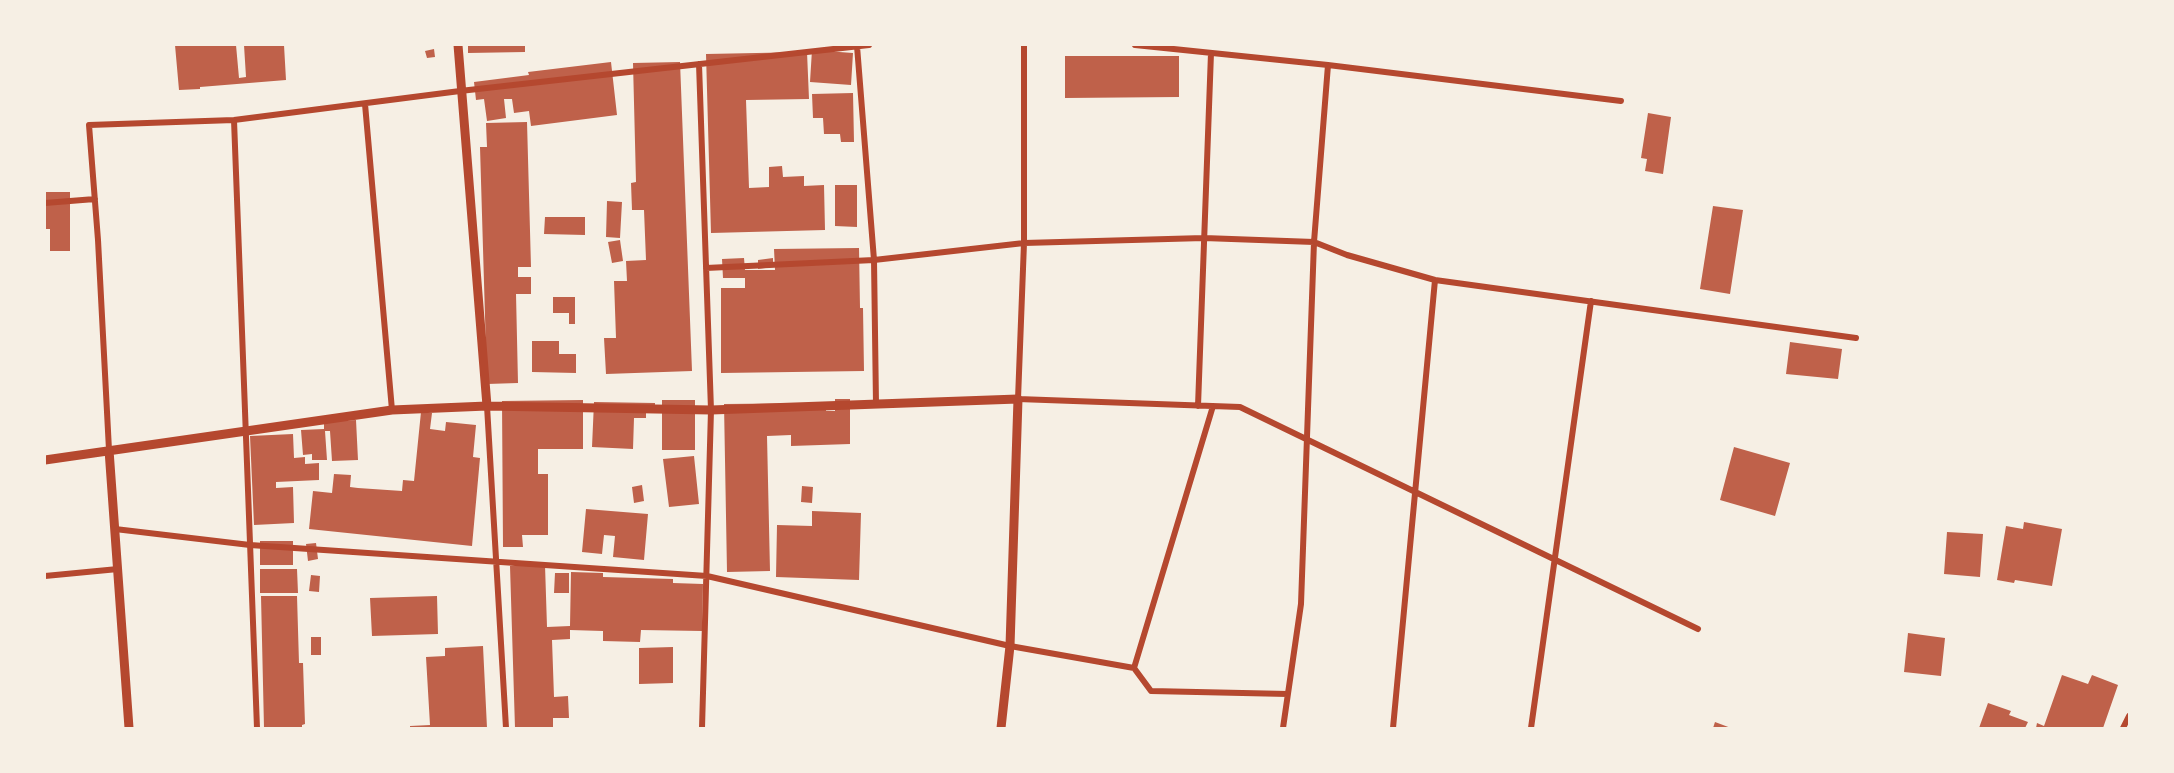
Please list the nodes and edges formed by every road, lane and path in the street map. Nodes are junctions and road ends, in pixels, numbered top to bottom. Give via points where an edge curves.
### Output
1 (458, 45) edge
2 (869, 45) edge
3 (1024, 45) edge
4 (1135, 45) edge
5 (857, 46) edge
6 (1211, 53) junction
7 (699, 64) junction
8 (1328, 65) junction
9 (460, 91) junction
10 (1621, 101) dead end
11 (365, 104) junction
12 (234, 120) junction
13 (95, 199) junction
14 (45, 203) edge
15 (1204, 238) junction
16 (1314, 242) junction
17 (1024, 243) junction
18 (874, 260) junction
19 (706, 268) junction
20 (1435, 280) junction
21 (1592, 301) junction
22 (1856, 338) dead end
23 (1018, 399) junction
24 (876, 404) junction
25 (487, 406) junction
26 (1198, 406) junction
27 (1213, 406) junction
28 (392, 410) junction
29 (711, 410) junction
30 (246, 432) junction
31 (1307, 440) junction
32 (109, 450) junction
33 (45, 460) edge
34 (1415, 492) junction
35 (115, 529) junction
36 (250, 545) junction
37 (1554, 559) junction
38 (498, 563) junction
39 (118, 569) junction
40 (45, 576) edge
41 (706, 576) junction
42 (1698, 629) dead end
43 (1010, 646) junction
44 (1134, 668) junction
45 (1288, 694) junction
46 (2129, 716) edge
47 (129, 728) edge
48 (257, 728) edge
49 (506, 728) edge
50 (702, 728) edge
51 (1001, 728) edge
52 (1283, 728) edge
53 (1393, 728) edge
54 (1531, 728) edge
55 (2123, 728) edge

1 - 9 street
2 - 5 street
3 - 17 street
4 - 6 street
5 - 7 street
5 - 18 street
6 - 8 street
6 - 15 street
7 - 9 street
7 - 19 street
8 - 10 street
8 - 16 street
9 - 11 street
9 - 25 street
11 - 12 street
11 - 28 street
12 - 13 street via 89,124
12 - 30 street
13 - 14 street
13 - 32 street
15 - 16 street
15 - 17 street
15 - 26 street
16 - 20 street
16 - 31 street
17 - 18 street
17 - 23 street
18 - 19 street
18 - 24 street
19 - 29 street
20 - 21 street
20 - 34 street
21 - 22 street
21 - 37 street
23 - 24 street
23 - 26 street
23 - 43 street
24 - 29 street
25 - 28 street
25 - 29 street
25 - 38 street
26 - 27 street
27 - 31 street via 1240,407
27 - 44 street
28 - 30 street
29 - 41 street
30 - 32 street
30 - 36 street
31 - 34 street
31 - 45 street via 1300,604
32 - 33 street
32 - 35 street
34 - 37 street
34 - 53 street
35 - 36 street
35 - 39 street
36 - 38 street
36 - 48 street
37 - 42 street
37 - 54 street
38 - 41 street
38 - 49 street
39 - 40 street
39 - 47 street
41 - 43 street
41 - 50 street
43 - 44 street
43 - 51 street
44 - 45 street via 1151,691
45 - 52 street
46 - 55 street

